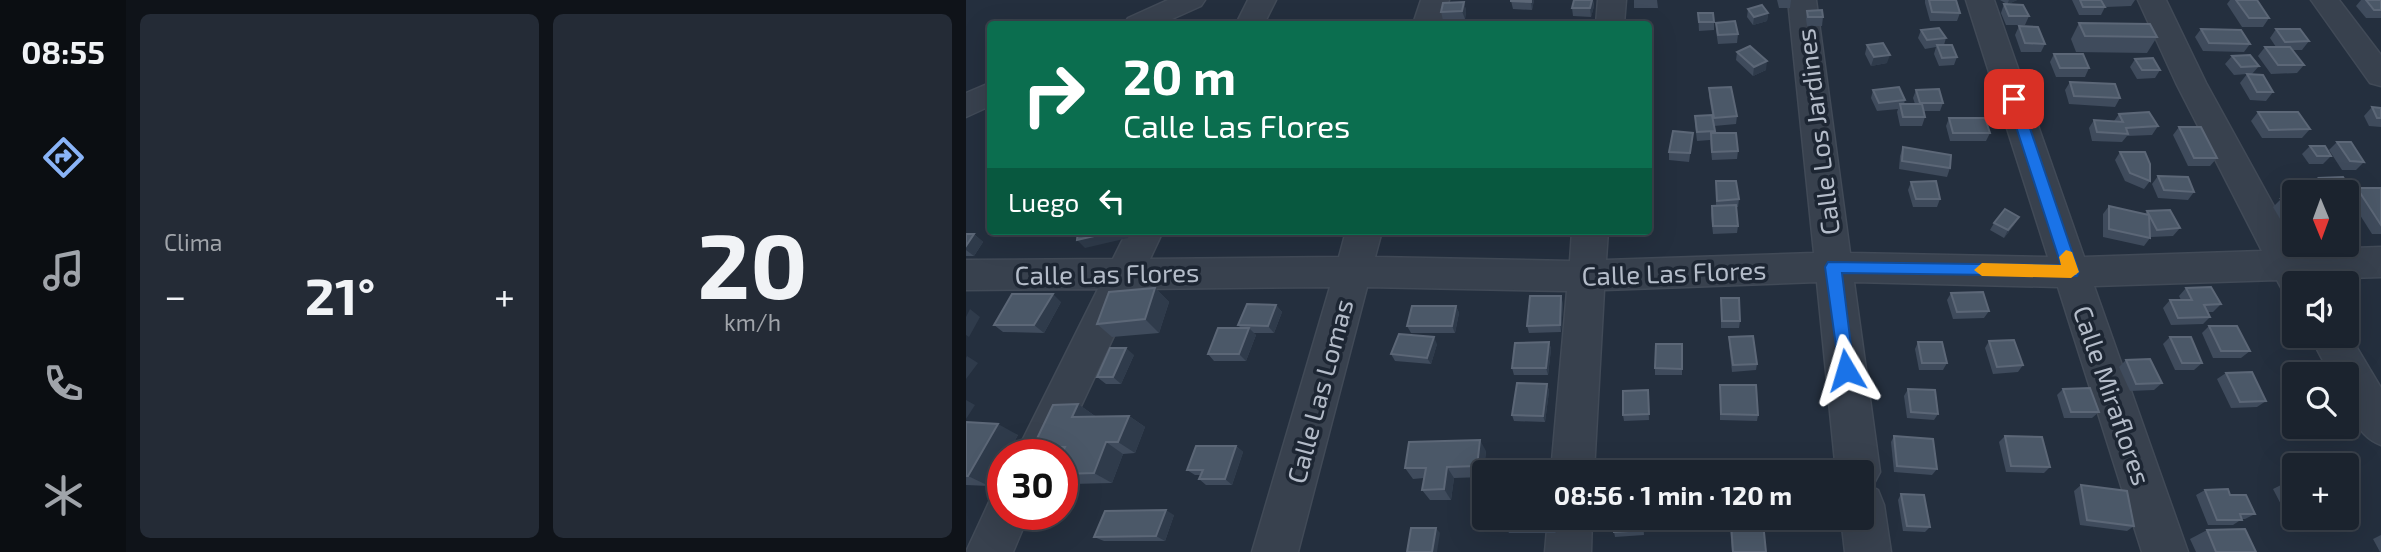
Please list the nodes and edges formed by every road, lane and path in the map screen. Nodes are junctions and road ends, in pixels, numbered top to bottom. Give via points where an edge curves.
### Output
1 (1191, 0) edge
2 (1262, 0) edge
3 (1435, 0) edge
4 (1612, 0) edge
5 (1802, 0) edge
6 (1980, 0) edge
7 (2152, 0) edge
8 (2325, 0) edge
9 (1145, 21) edge
10 (1252, 21) edge
11 (1428, 21) edge
12 (1610, 21) edge
13 (2381, 76) edge
14 (987, 95) edge
15 (966, 106) edge
16 (1143, 235) edge
17 (1363, 235) edge
18 (1590, 235) edge
19 (2381, 262) edge
20 (1833, 267) junction
21 (2291, 271) edge
22 (2315, 271) edge
23 (1352, 272) junction
24 (2071, 272) junction
25 (1124, 273) junction
26 (2282, 274) edge
27 (966, 275) edge
28 (1585, 275) junction
29 (2336, 348) edge
30 (2381, 426) edge
31 (1044, 439) edge
32 (1574, 460) edge
33 (1857, 460) edge
34 (999, 530) edge
35 (1569, 530) edge
36 (1865, 530) edge
37 (989, 552) edge
38 (1275, 552) edge
39 (1568, 552) edge
40 (1868, 552) edge
41 (2165, 552) edge

1 - 9 street
2 - 10 street
3 - 11 street
4 - 12 street
5 - 20 street, Calle Los Jardines
6 - 24 street, Calle Miraflores
7 - 21 street
8 - 13 street
14 - 15 street
16 - 25 street
17 - 23 street, Calle Las Lomas
18 - 28 street
19 - 22 street, Calle Las Flores
20 - 24 street, Calle Las Flores
20 - 28 street, Calle Las Flores
20 - 33 street, Calle Los Jardines
23 - 25 street, Calle Las Flores
23 - 28 street, Calle Las Flores
23 - 38 street, Calle Las Lomas
24 - 26 street, Calle Las Flores
24 - 41 street, Calle Miraflores
25 - 27 street, Calle Las Flores
25 - 31 street
28 - 32 street
29 - 30 street
34 - 37 street
35 - 39 street
36 - 40 street

